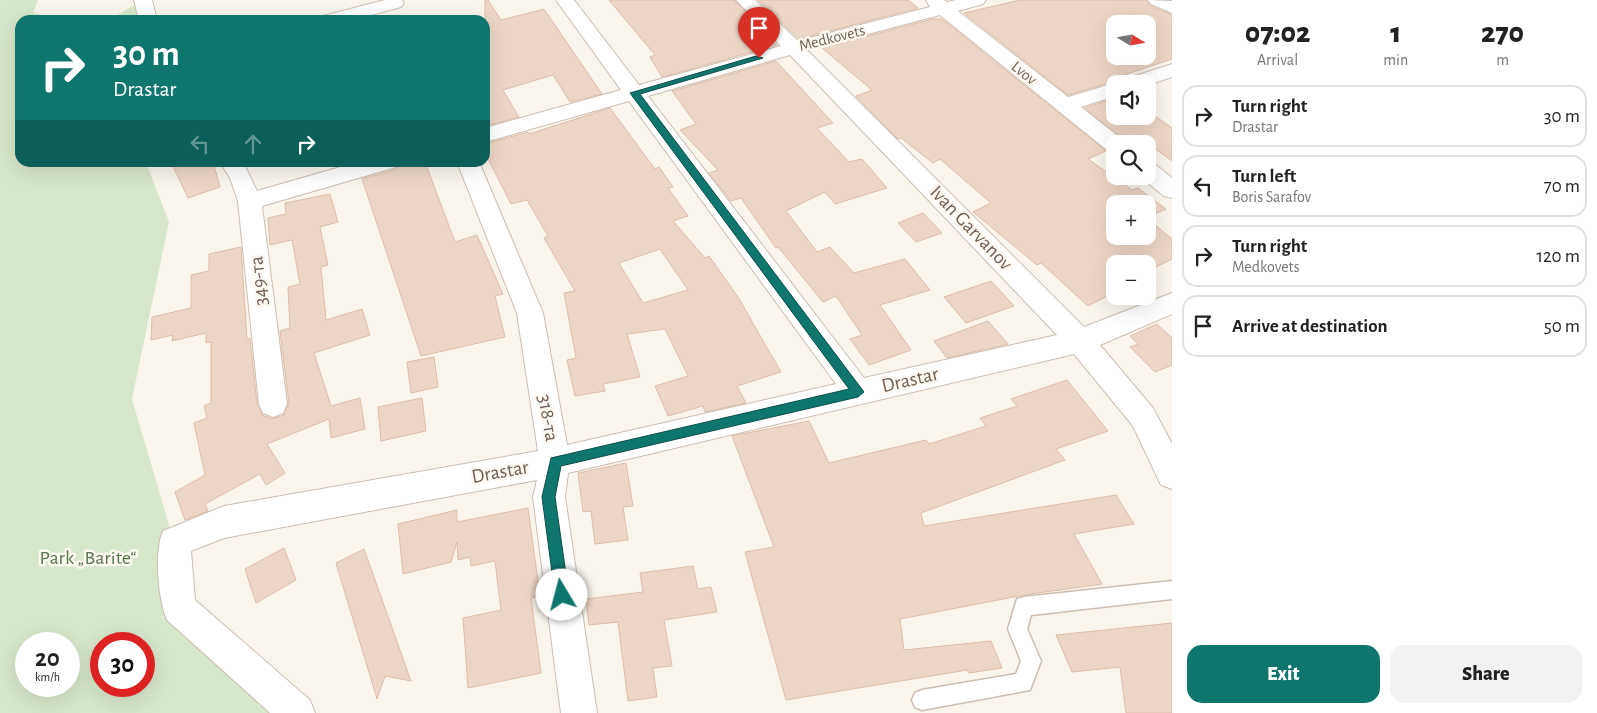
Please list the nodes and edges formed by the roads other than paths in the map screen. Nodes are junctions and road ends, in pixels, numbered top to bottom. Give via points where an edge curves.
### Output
1 (143, 0) edge
2 (565, 0) edge
3 (745, 0) edge
4 (977, 0) edge
5 (1157, 0) edge
6 (394, 1) edge
7 (938, 5) edge
8 (1172, 8) edge
9 (147, 15) edge
10 (347, 15) edge
11 (401, 15) edge
12 (794, 48) junction
13 (1172, 70) edge
14 (1156, 75) edge
15 (1106, 92) edge
16 (635, 93) junction
17 (1065, 105) junction
18 (490, 134) edge
19 (1106, 138) edge
20 (234, 167) edge
21 (370, 167) edge
22 (470, 167) edge
23 (1156, 177) edge
24 (1172, 190) edge
25 (250, 201) junction
26 (1172, 303) edge
27 (1080, 340) junction
28 (858, 392) junction
29 (273, 404) dead end
30 (555, 462) junction
31 (1172, 475) edge
32 (1172, 590) edge
33 (922, 700) dead end
34 (297, 713) edge
35 (579, 713) edge

1 - 9 street
2 - 16 street
3 - 12 street, Ivan Garvanov
4 - 7 street, Medkovets
5 - 8 street
6 - 10 street
6 - 11 street
7 - 12 street, Medkovets
7 - 17 street, Lvov
12 - 16 street, Medkovets
12 - 27 street, Ivan Garvanov
13 - 14 street
15 - 17 street
16 - 18 street, Medkovets
16 - 28 street
17 - 19 street, Lvov
20 - 25 street, 349-та
21 - 25 street
22 - 30 street, 318-та via 530,313
23 - 24 street
25 - 29 street, 349-та
26 - 27 street, Drastar
27 - 28 street, Drastar
27 - 31 street, Ivan Garvanov via 1143,417
28 - 30 street, Drastar
30 - 34 street, Drastar via 224,522 174,542 179,608
30 - 35 street, 318-та via 549,497
32 - 33 lane via 1024,606 1017,628 1031,660 1023,683

